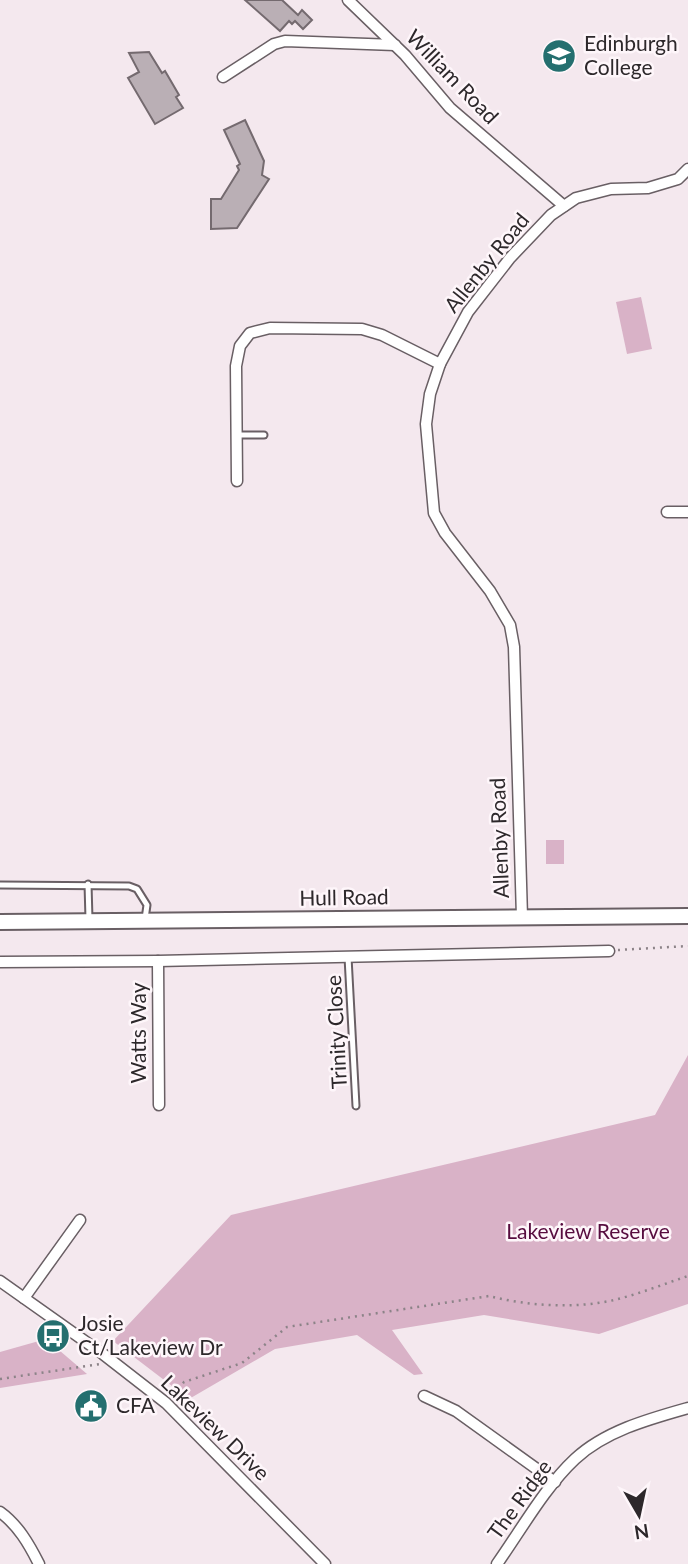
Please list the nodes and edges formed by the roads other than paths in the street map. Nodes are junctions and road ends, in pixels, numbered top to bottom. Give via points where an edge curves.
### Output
1 (348, 0) edge
2 (396, 45) junction
3 (223, 77) dead end
4 (688, 169) edge
5 (564, 206) junction
6 (440, 363) junction
7 (236, 435) junction
8 (264, 435) dead end
9 (237, 481) dead end
10 (667, 512) dead end
11 (688, 512) edge
12 (88, 884) junction
13 (0, 885) edge
14 (522, 916) junction
15 (688, 916) edge
16 (0, 922) edge
17 (89, 922) junction
18 (145, 922) junction
19 (609, 951) road end
20 (348, 957) junction
21 (158, 961) junction
22 (0, 962) edge
23 (159, 1105) dead end
24 (356, 1106) dead end
25 (80, 1220) dead end
26 (0, 1281) edge
27 (24, 1298) junction
28 (424, 1396) dead end
29 (688, 1408) edge
30 (555, 1482) junction
31 (0, 1512) edge
32 (39, 1564) edge
33 (324, 1564) edge
34 (497, 1564) edge

1 - 2 street, William Road
2 - 3 street via 285,41
2 - 5 street, William Road via 450,108
4 - 5 street, Allenby Road via 678,179 648,188 611,189
5 - 6 street, Allenby Road via 510,258 476,301
6 - 7 street via 362,329 270,328 250,333 240,346 236,366
6 - 14 street, Allenby Road via 426,424 434,513 504,614 514,648
7 - 8 lane
7 - 9 street
10 - 11 street
12 - 13 lane
12 - 17 lane
12 - 18 lane via 137,889 147,905
14 - 15 main road, Hull Road
14 - 18 main road, Hull Road
16 - 17 main road, Hull Road
17 - 18 main road, Hull Road
19 - 20 street
20 - 21 street
20 - 24 lane, Trinity Close
21 - 22 street
21 - 23 street, Watts Way
25 - 27 street
26 - 27 street, Lakeview Drive
27 - 33 street, Lakeview Drive via 166,1403
28 - 30 street via 456,1411
29 - 30 street, The Ridge via 614,1433 576,1458
30 - 34 street, The Ridge
31 - 32 street via 26,1539

